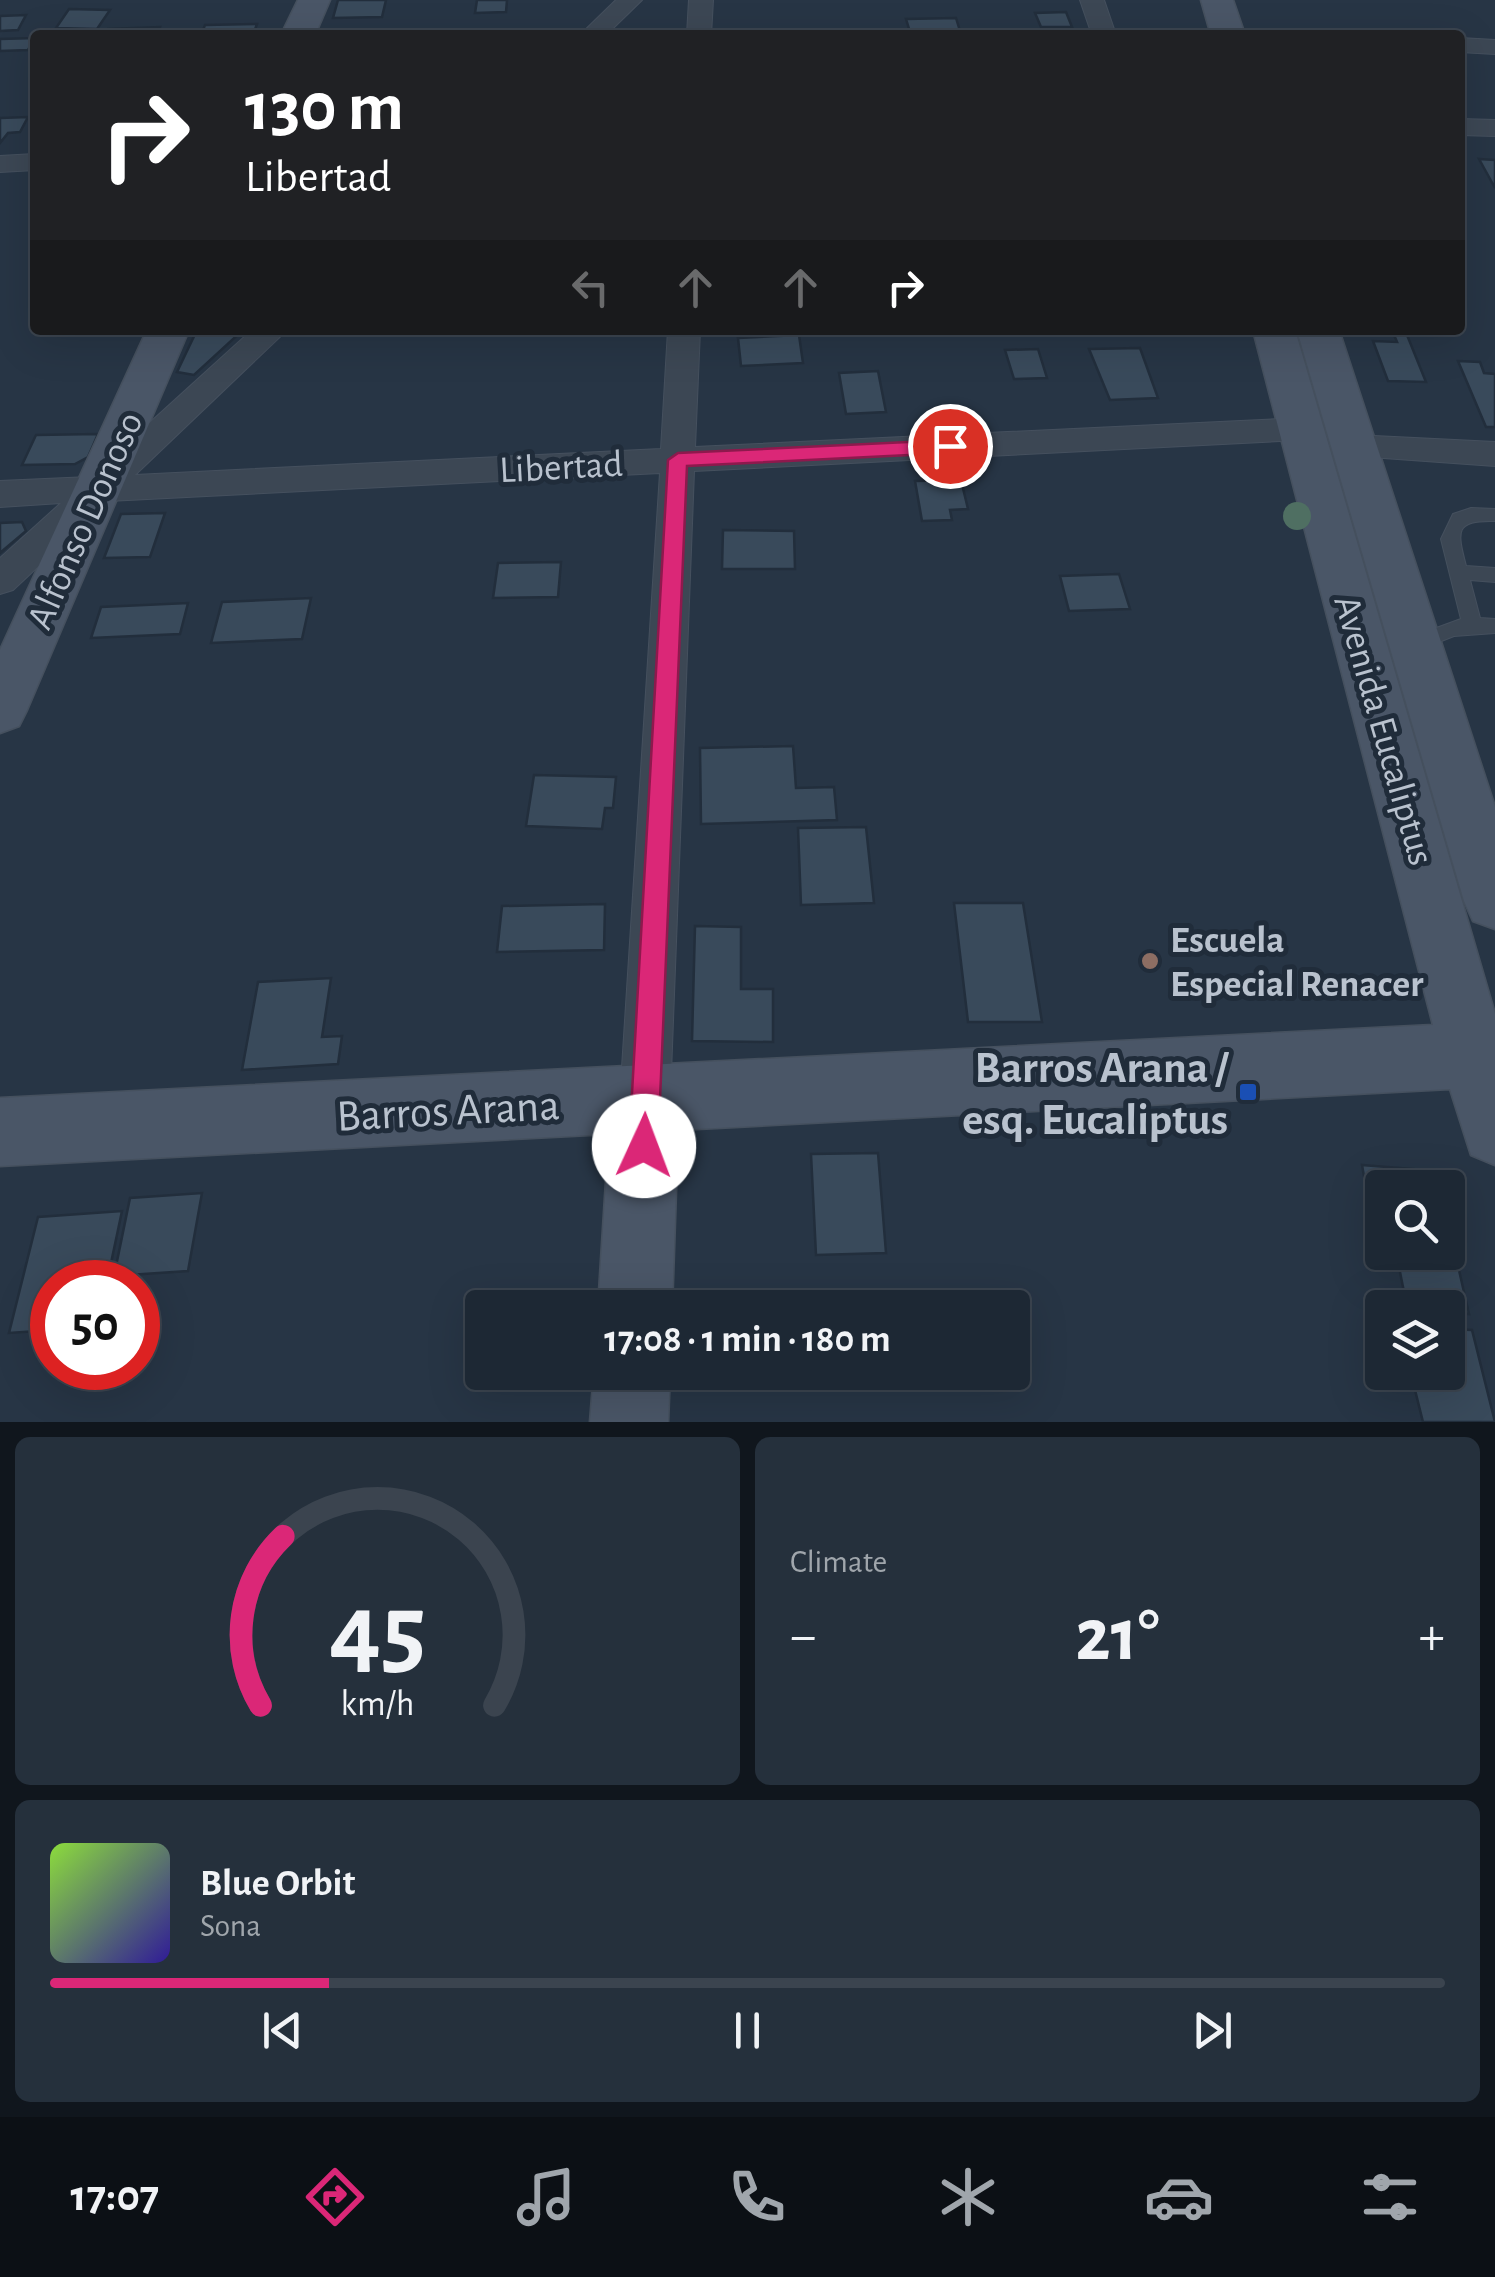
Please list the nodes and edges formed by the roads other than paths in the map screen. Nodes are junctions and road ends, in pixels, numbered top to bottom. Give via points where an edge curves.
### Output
1 (314, 0) edge
2 (630, 0) edge
3 (700, 0) edge
4 (1092, 0) edge
5 (1217, 0) edge
6 (300, 30) edge
7 (597, 30) edge
8 (699, 30) edge
9 (1102, 30) edge
10 (1226, 30) edge
11 (1465, 45) edge
12 (1495, 47) edge
13 (1465, 127) edge
14 (1495, 128) edge
15 (30, 162) edge
16 (0, 164) edge
17 (166, 335) edge
18 (266, 335) edge
19 (684, 335) edge
20 (1275, 335) edge
21 (1320, 335) edge
22 (1301, 429) junction
23 (1354, 447) junction
24 (1495, 454) edge
25 (678, 460) junction
26 (98, 488) junction
27 (0, 494) edge
28 (1495, 515) edge
29 (1460, 572) junction
30 (1495, 575) edge
31 (0, 580) edge
32 (1472, 624) junction
33 (1495, 626) edge
34 (1414, 644) junction
35 (0, 710) edge
36 (1495, 901) edge
37 (1485, 1056) edge
38 (646, 1098) junction
39 (1495, 1130) edge
40 (0, 1132) edge
41 (636, 1290) edge
42 (631, 1390) edge
43 (629, 1422) edge

1 - 6 main road
2 - 7 street
3 - 8 street
4 - 9 street
5 - 10 main road
11 - 12 street
13 - 14 street
15 - 16 street
17 - 26 main road, Alfonso Donoso
18 - 26 street
19 - 25 street
20 - 22 main road, Avenida Eucaliptus
21 - 23 main road, Avenida Eucaliptus
22 - 25 street, Libertad
22 - 37 main road, Avenida Eucaliptus
23 - 24 street
23 - 34 main road, Avenida Eucaliptus
25 - 26 street, Libertad
25 - 38 street
26 - 27 street, Libertad
26 - 31 street
26 - 35 main road, Alfonso Donoso
28 - 29 lane via 1455,520 1450,539
29 - 30 lane
29 - 32 lane
32 - 33 lane
32 - 34 lane
34 - 36 main road, Avenida Eucaliptus
37 - 38 main road, Barros Arana
37 - 39 main road, Avenida Eucaliptus
38 - 40 main road, Barros Arana
38 - 41 main road
42 - 43 main road

